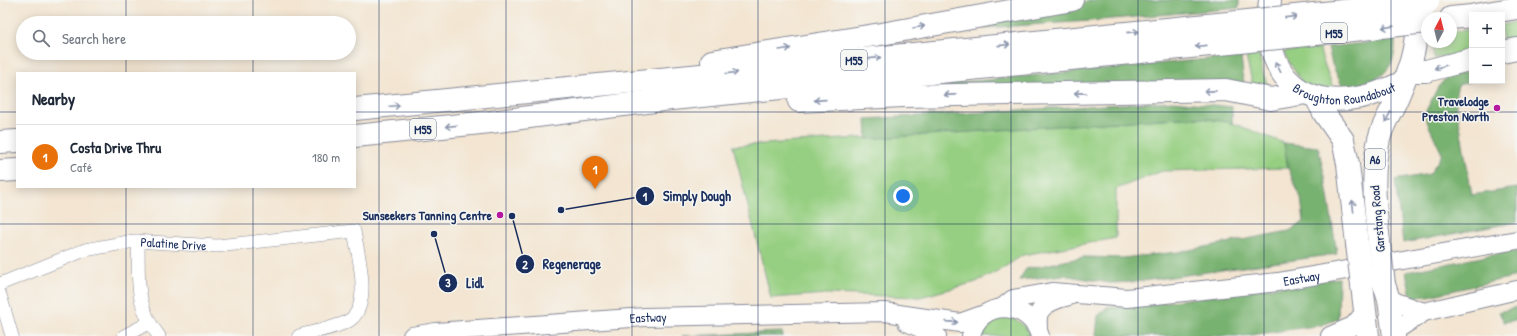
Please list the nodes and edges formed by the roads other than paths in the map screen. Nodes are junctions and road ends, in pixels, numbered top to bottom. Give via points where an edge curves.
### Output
1 (1072, 0) edge
2 (1270, 0) edge
3 (1427, 6) edge
4 (1517, 8) edge
5 (1493, 12) edge
6 (1469, 16) edge
7 (1457, 17) edge
8 (1239, 32) junction
9 (1517, 48) edge
10 (1505, 51) edge
11 (1469, 60) edge
12 (1406, 76) junction
13 (1311, 95) junction
14 (470, 99) junction
15 (356, 109) edge
16 (490, 122) junction
17 (356, 136) edge
18 (16, 141) edge
19 (0, 142) edge
20 (16, 170) edge
21 (0, 171) edge
22 (1517, 240) edge
23 (138, 241) junction
24 (0, 284) edge
25 (1517, 290) edge
26 (1387, 292) junction
27 (1084, 293) junction
28 (0, 295) edge
29 (1002, 308) junction
30 (885, 312) junction
31 (1364, 312) junction
32 (1424, 312) junction
33 (985, 314) junction
34 (149, 323) junction
35 (1039, 333) edge
36 (1394, 334) edge
37 (12, 336) edge
38 (124, 336) edge
39 (159, 336) edge
40 (299, 336) edge
41 (412, 336) edge
42 (937, 336) edge
43 (971, 336) edge
44 (1326, 336) edge
45 (1331, 336) edge
46 (1368, 336) edge

14 -> 1 highway, M55 via 881,34
13 -> 2 highway, Broughton Roundabout / A6 via 1294,87 1283,76 1276,63 1271,47
3 - 8 highway, M55, bridge
3 - 12 highway, Broughton Roundabout / A6 via 1417,29
4 - 5 highway
6 - 7 highway
14 -> 8 highway, M55
8 -> 16 highway, M55
9 - 10 highway
11 -> 12 highway
12 - 13 highway, Broughton Roundabout / A6 via 1378,93 1356,99 1344,100
12 -> 26 highway, Garstang Road / A6, bridge via 1383,127 1375,162 1374,184 1379,242
13 -> 16 highway, M55 via 1271,99 1226,90 903,96 821,99
31 -> 13 highway, Garstang Road / A6, bridge via 1348,164 1343,140
15 -> 14 highway, M55
16 -> 17 highway, M55
18 - 19 highway
20 - 21 highway
22 - 27 main road, Eastway via 1278,282 1127,298
23 - 24 street, Palatine Drive via 85,250
23 - 34 street via 140,303
23 - 40 street, Palatine Drive via 217,246 354,232 362,298 358,312 346,322
25 - 32 main road
26 - 32 main road
26 - 36 highway, Garstang Road / A6
27 - 29 main road, Eastway via 1052,292 1030,295 1013,299
27 - 35 main road, Eastway via 1060,298 1044,308 1038,314
28 - 37 street
29 - 33 main road, Eastway
29 - 35 main road via 1022,312 1033,321
30 -> 33 main road, Eastway via 949,322 965,322
30 - 41 main road, Eastway via 645,317 436,332
30 - 42 main road, Eastway
31 - 45 main road via 1352,326
31 - 46 highway, Garstang Road / A6
32 - 36 main road
33 - 43 main road via 978,321
34 - 38 street
34 - 39 street
44 - 45 main road

